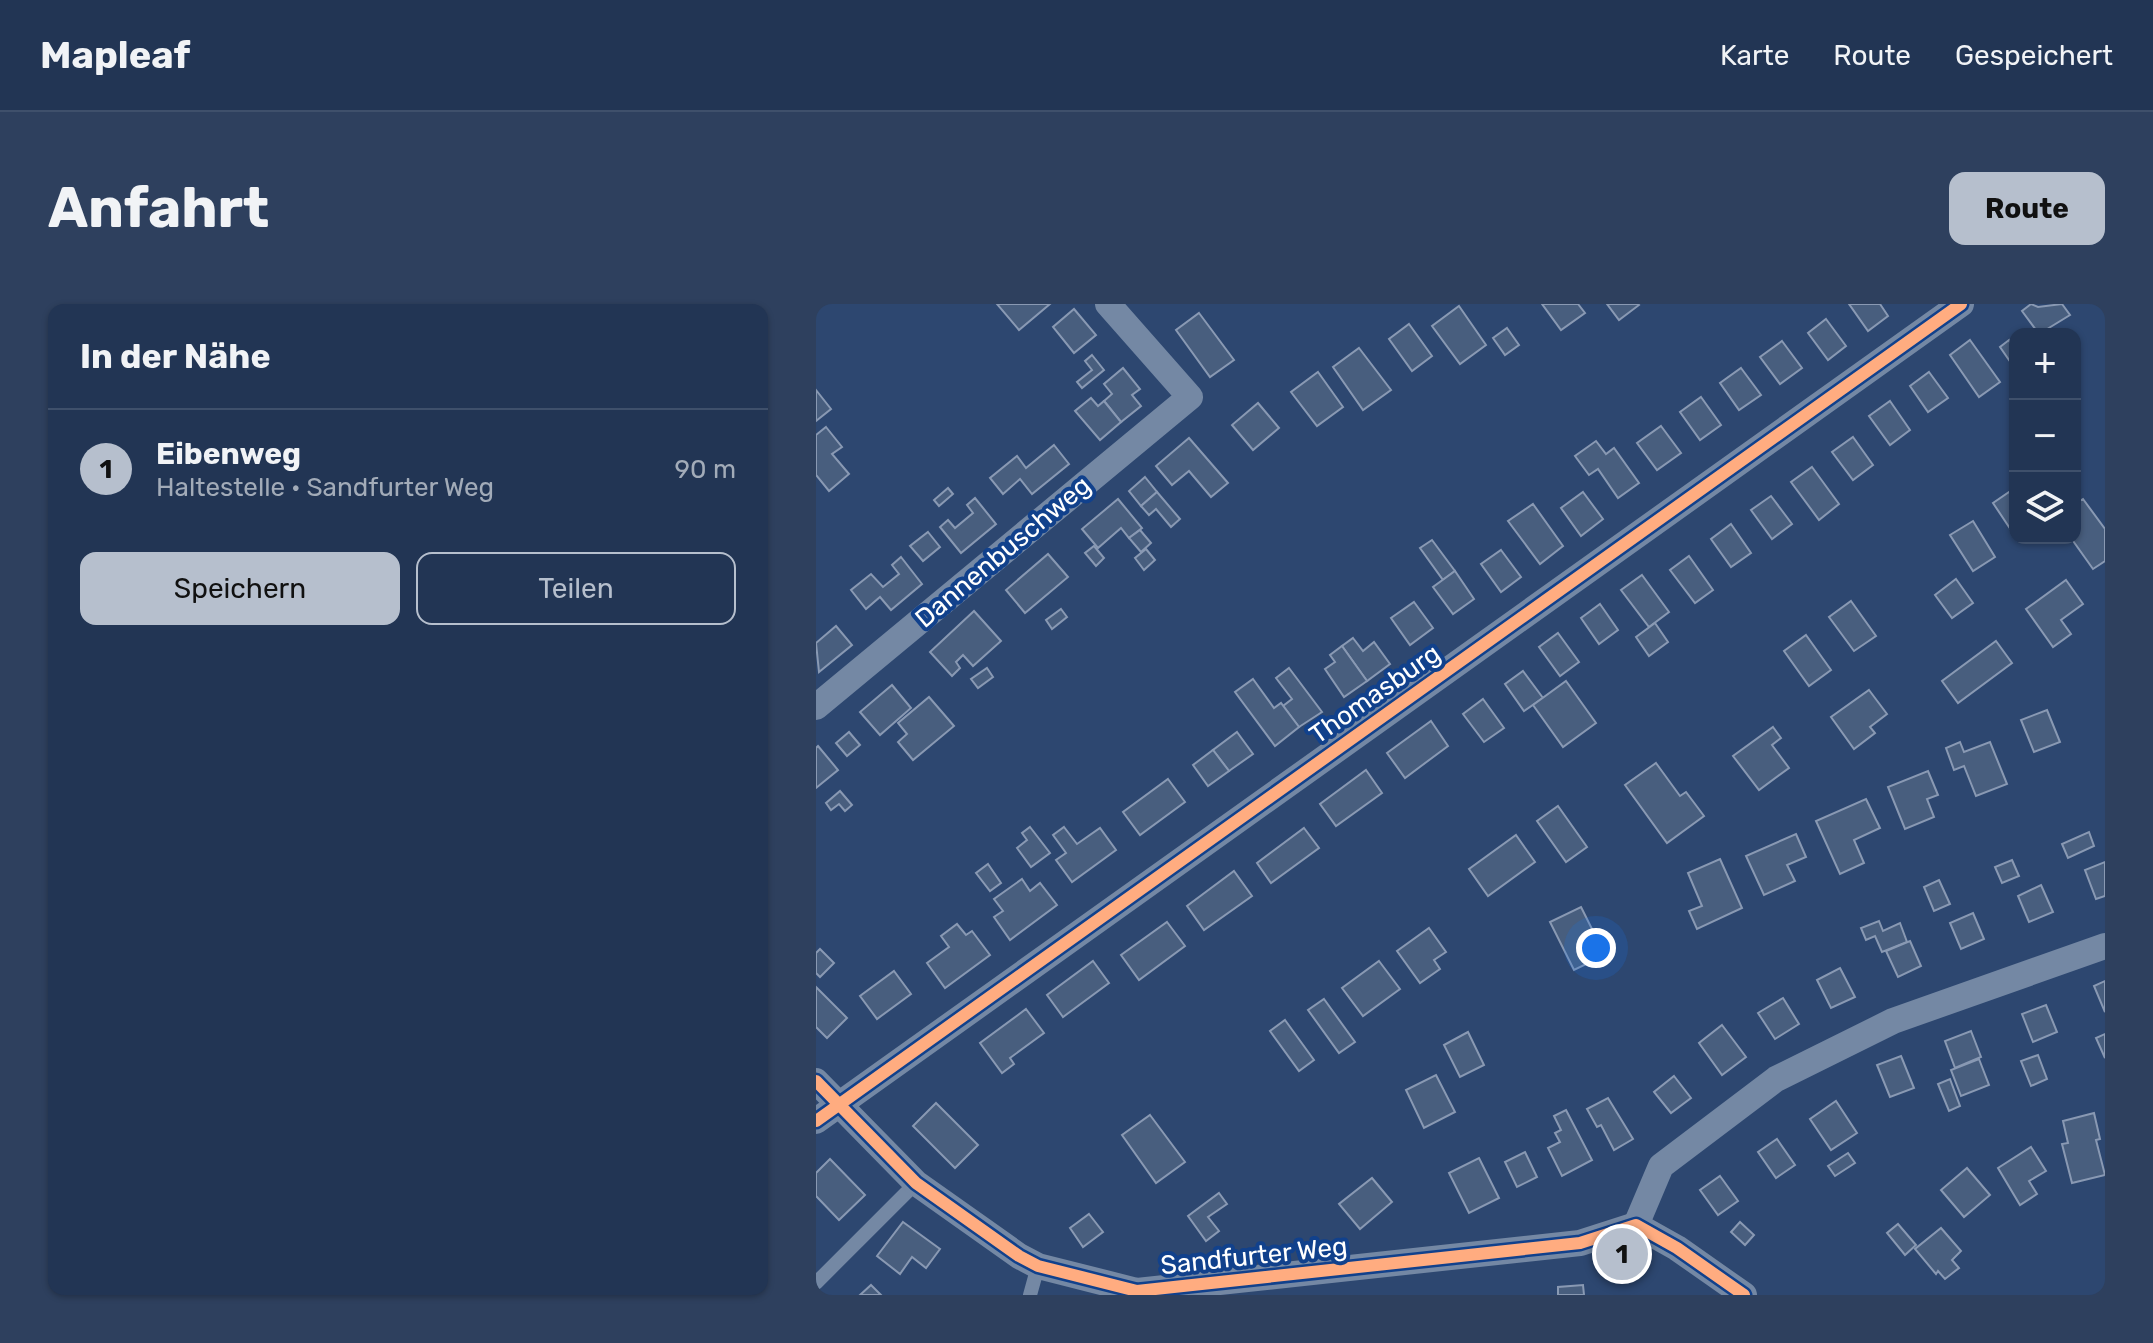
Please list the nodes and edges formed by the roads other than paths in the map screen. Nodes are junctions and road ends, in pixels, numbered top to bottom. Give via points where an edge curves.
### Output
1 (1108, 304) edge
2 (1961, 304) edge
3 (816, 707) edge
4 (2105, 946) edge
5 (816, 1081) edge
6 (837, 1103) junction
7 (816, 1121) edge
8 (916, 1183) junction
9 (1636, 1225) junction
10 (1038, 1266) junction
11 (816, 1283) edge
12 (1202, 1289) edge
13 (1030, 1295) edge
14 (1744, 1295) edge

1 - 3 street, Dannenbuschweg via 1190,397
2 - 6 street, Thomasburg
4 - 9 street via 1893,1021 1776,1079 1661,1166
5 - 6 street, Sandfurter Weg
6 - 7 street, Thomasburg
6 - 8 street, Sandfurter Weg
8 - 10 street, Sandfurter Weg
8 - 11 lane
9 - 12 street, Sandfurter Weg via 1580,1243
9 - 14 street
10 - 12 street, Sandfurter Weg via 1137,1291
10 - 13 lane

